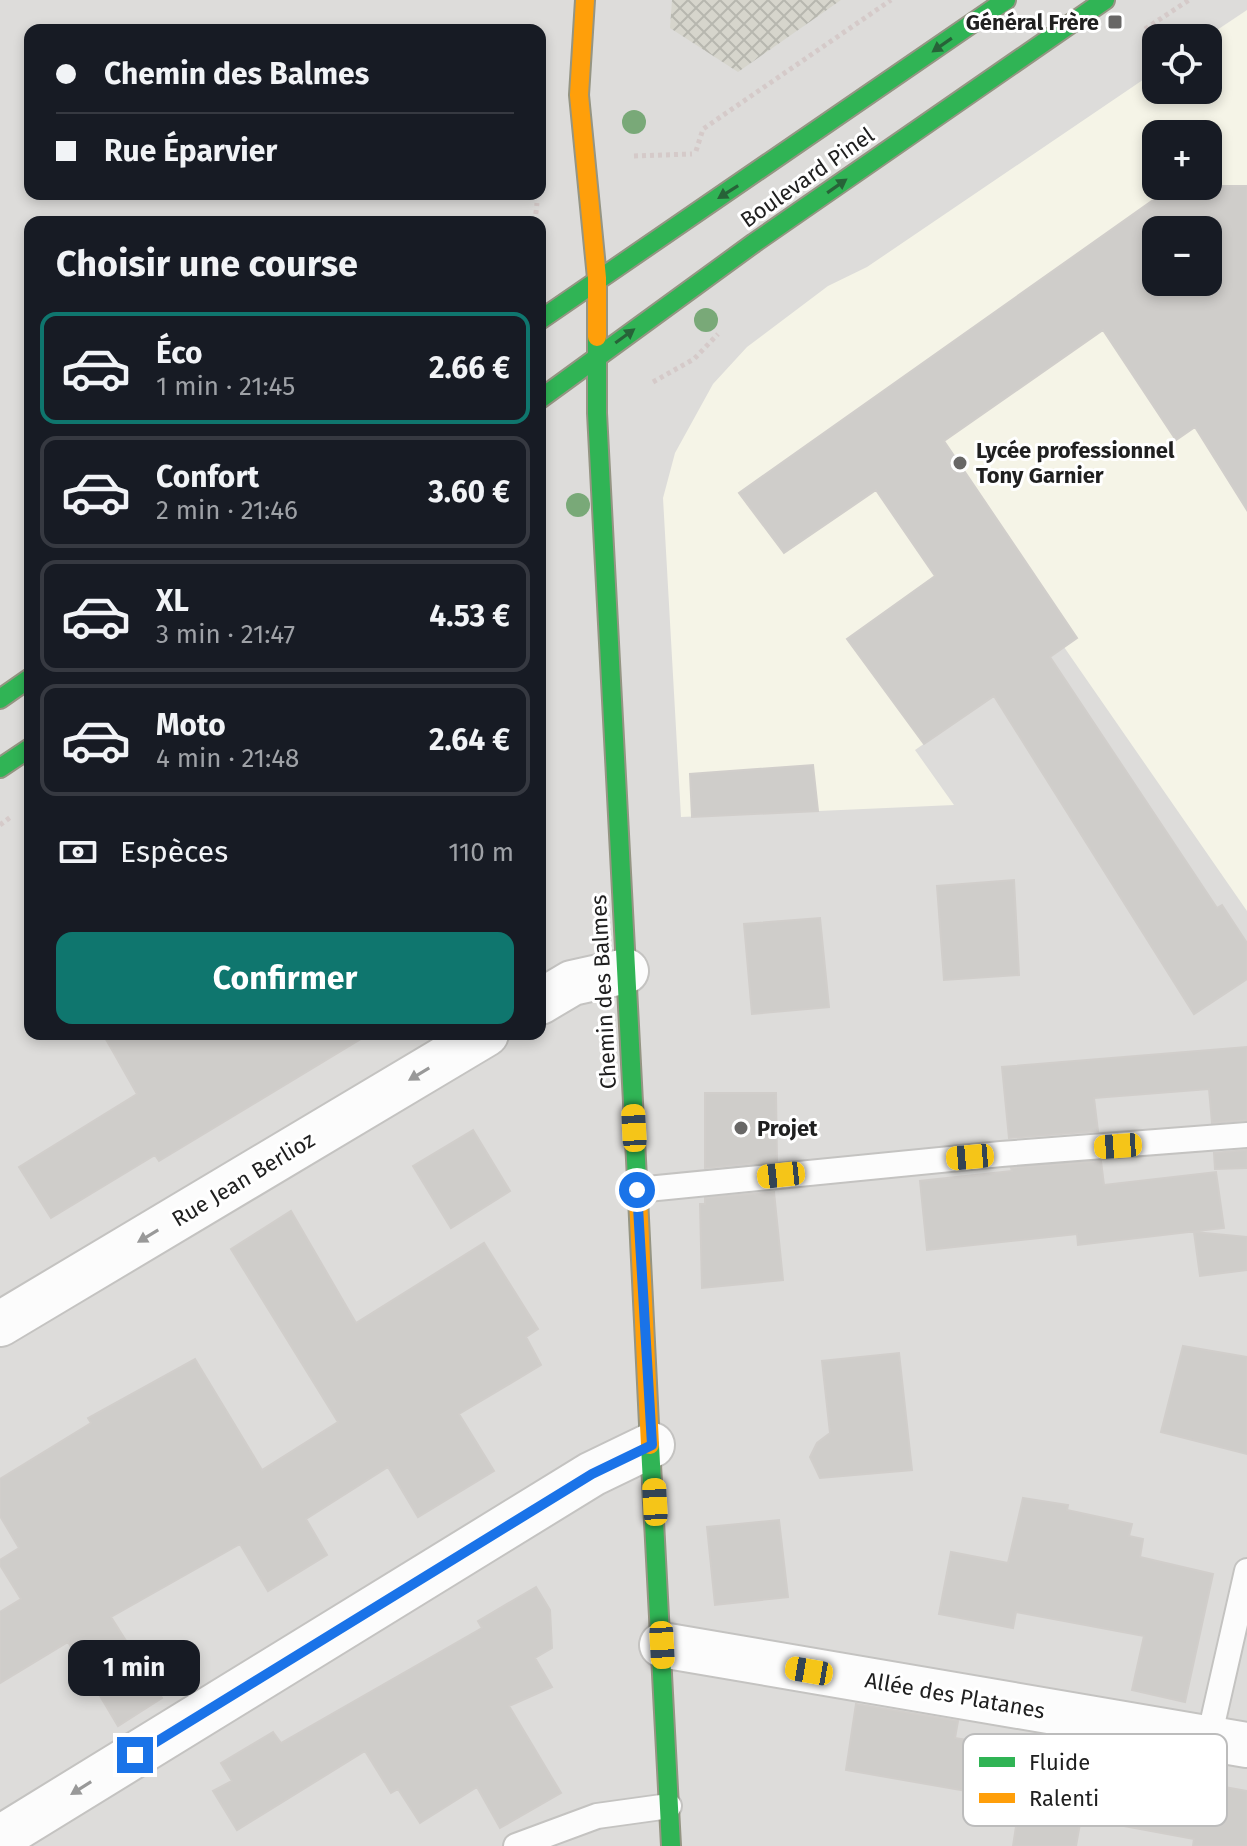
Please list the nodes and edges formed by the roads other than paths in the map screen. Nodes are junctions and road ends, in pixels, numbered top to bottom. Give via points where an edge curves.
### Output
1 (585, 0) edge
2 (1006, 0) edge
3 (1105, 0) edge
4 (597, 278) junction
5 (546, 316) edge
6 (596, 357) junction
7 (546, 394) edge
8 (24, 682) edge
9 (0, 699) edge
10 (24, 752) edge
11 (0, 768) edge
12 (626, 971) junction
13 (546, 998) edge
14 (476, 1040) edge
15 (1247, 1135) edge
16 (637, 1190) junction
17 (0, 1324) edge
18 (652, 1445) junction
19 (1247, 1571) edge
20 (662, 1645) junction
21 (1181, 1734) edge
22 (1228, 1742) edge
23 (669, 1806) junction
24 (0, 1838) edge
25 (516, 1846) edge
26 (671, 1846) edge

1 - 4 street, Chemin des Balmes via 580,129
2 -> 4 street, Boulevard Pinel
6 -> 3 street, Boulevard Pinel
4 - 5 street, Boulevard Pinel
4 - 6 street, Chemin des Balmes
6 - 7 street, Boulevard Pinel
6 - 12 street, Chemin des Balmes
8 - 9 street
10 - 11 street
12 - 13 street via 572,983
12 - 16 street, Chemin des Balmes
14 -> 17 street, Rue Jean Berlioz
15 - 16 lane
16 - 18 street, Chemin des Balmes
18 - 20 street, Chemin des Balmes
18 -> 24 street via 592,1474
19 - 22 lane
20 - 21 street, Allée des Platanes
20 - 23 street, Chemin des Balmes
23 - 25 lane via 597,1816
23 - 26 street, Chemin des Balmes

